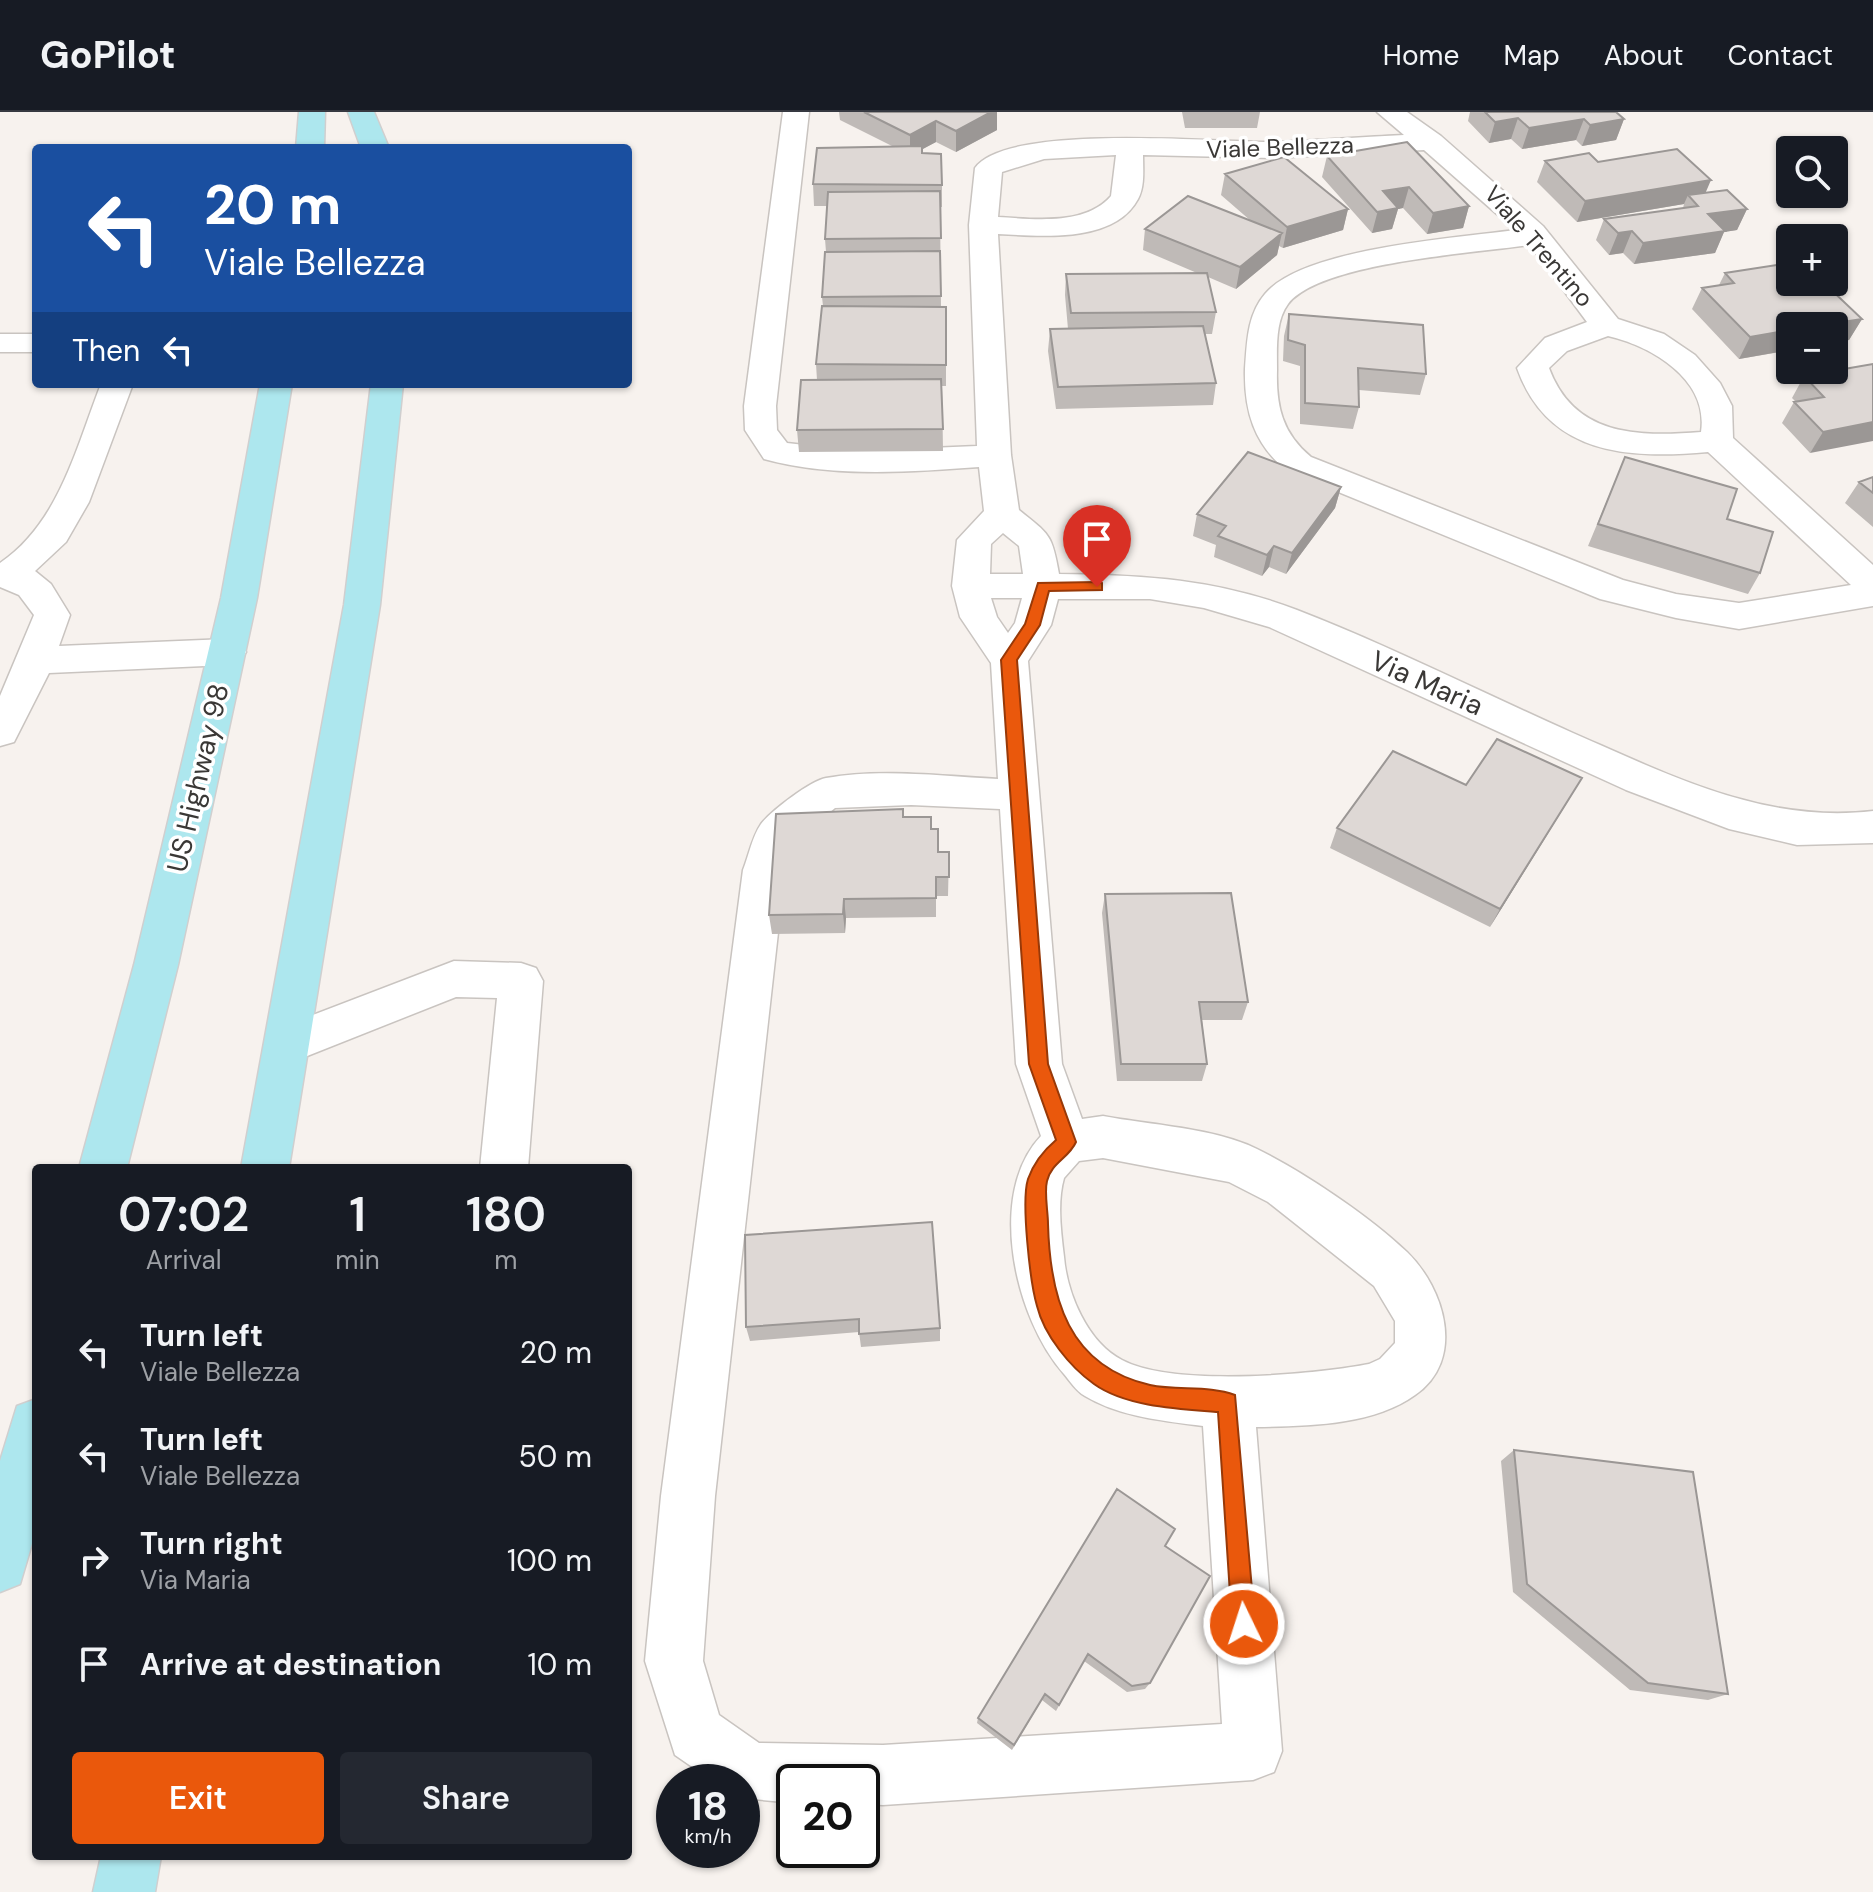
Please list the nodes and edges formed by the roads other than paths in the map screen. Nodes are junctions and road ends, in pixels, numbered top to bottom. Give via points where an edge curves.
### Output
1 (312, 112) edge
2 (361, 112) edge
3 (796, 112) edge
4 (1390, 112) edge
5 (1431, 142) junction
6 (310, 144) edge
7 (373, 144) edge
8 (1130, 149) junction
9 (983, 225) junction
10 (1536, 236) junction
11 (1608, 326) junction
12 (0, 343) edge
13 (32, 343) edge
14 (115, 388) edge
15 (275, 388) edge
16 (387, 388) edge
17 (1716, 441) junction
18 (994, 455) junction
19 (1002, 514) junction
20 (5, 575) edge
21 (1873, 585) edge
22 (970, 586) junction
23 (1043, 586) junction
24 (1873, 594) edge
25 (227, 652) junction
26 (36, 660) junction
27 (1009, 660) junction
28 (0, 732) edge
29 (1017, 795) junction
30 (1873, 827) edge
31 (287, 1045) junction
32 (1067, 1142) junction
33 (104, 1164) edge
34 (266, 1164) edge
35 (504, 1164) edge
36 (1228, 1403) junction
37 (32, 1440) edge
38 (0, 1564) edge
39 (130, 1860) edge
40 (124, 1892) edge

1 - 6 main road
2 - 7 main road
3 - 18 street via 761,430 776,452 818,461
4 - 5 street, Viale Trentino
5 - 8 street, Viale Bellezza via 1273,150
5 - 10 street, Viale Trentino via 1497,193
8 - 9 street via 1126,197 1103,217 1073,225
8 - 9 street, Viale Bellezza via 1026,151 998,161 985,179
9 - 18 street, Viale Bellezza
10 - 11 street, Viale Trentino
10 - 24 street via 1349,264 1280,294 1267,317 1260,388 1267,432 1280,451 1299,464 1613,590 1676,606 1739,616
11 - 17 street, Viale Trentino via 1638,333 1697,373 1715,398 1721,423
11 - 17 street, Viale Trentino via 1543,350 1533,368 1543,401 1566,421 1596,436 1641,443
12 - 13 street
14 - 20 street via 72,502 54,534
15 - 25 main road, US Highway 98
16 - 31 main road via 362,605
17 - 21 street
18 - 19 street, Viale Bellezza
19 - 22 street via 974,540
19 - 23 street via 1036,542
20 - 26 street via 40,590 52,615
22 - 23 street, Via Maria
22 - 27 street via 978,623
23 - 27 street via 1033,625
23 - 30 street, Via Maria via 1150,587 1282,618 1640,779 1743,818 1797,829
25 - 26 street
25 - 33 main road, US Highway 98 via 156,965
26 - 28 street
27 - 29 street
29 - 32 street via 1039,1064
29 - 36 street via 826,793 777,833 764,870 688,1496 674,1661 696,1734 750,1772 883,1775 1253,1751
31 - 34 main road
31 - 35 street via 454,979 521,981
32 - 36 street via 1047,1160 1037,1181 1038,1245 1047,1307 1064,1340 1102,1378 1150,1395
32 - 36 street via 1103,1137 1237,1162 1285,1187 1391,1270 1420,1316 1420,1352 1396,1378 1335,1396
37 - 38 main road
39 - 40 main road

